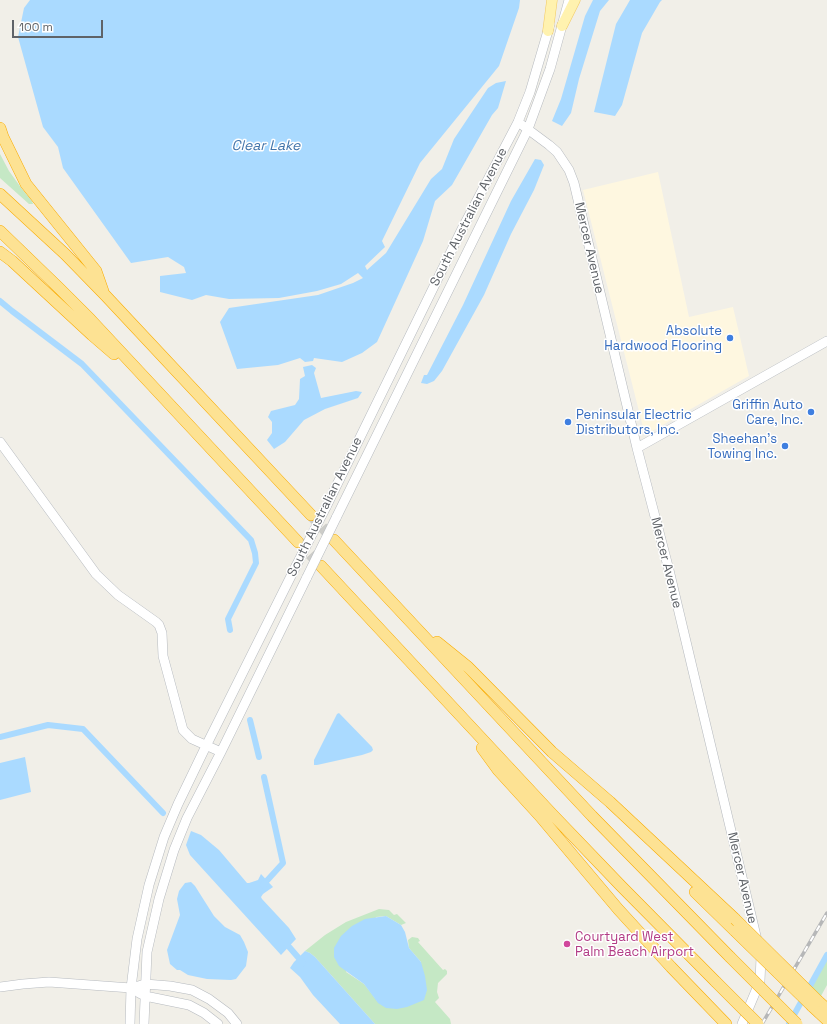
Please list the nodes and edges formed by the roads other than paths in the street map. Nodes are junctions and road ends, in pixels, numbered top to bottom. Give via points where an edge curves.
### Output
1 (552, 0) edge
2 (557, 0) edge
3 (569, 0) edge
4 (576, 0) edge
5 (562, 26) junction
6 (548, 30) junction
7 (518, 122) junction
8 (0, 128) edge
9 (528, 129) junction
10 (0, 194) edge
11 (0, 231) edge
12 (0, 252) edge
13 (105, 295) junction
14 (827, 341) edge
15 (152, 385) junction
16 (0, 442) edge
17 (637, 448) junction
18 (311, 515) tunnel mouth
19 (334, 540) tunnel mouth
20 (298, 542) tunnel mouth
21 (321, 566) tunnel mouth
22 (406, 617) junction
23 (459, 714) junction
24 (206, 746) junction
25 (221, 752) junction
26 (145, 984) junction
27 (0, 988) edge
28 (131, 988) junction
29 (145, 996) junction
30 (815, 1003) junction
31 (827, 1009) edge
32 (827, 1020) edge
33 (130, 1024) edge
34 (144, 1024) edge
35 (218, 1024) edge
36 (237, 1024) edge
37 (726, 1024) edge
38 (742, 1024) edge
39 (758, 1024) edge
40 (797, 1024) edge

1 - 6 main road
2 - 6 main road, South Australian Avenue
3 - 5 main road, South Australian Avenue
4 - 5 main road
5 - 9 main road, South Australian Avenue via 550,69
6 - 7 main road, South Australian Avenue via 530,92
7 - 9 main road, Mercer Avenue
7 - 24 main road, South Australian Avenue, bridge via 463,227
8 - 13 highway via 26,184 96,271
9 - 17 main road, Mercer Avenue via 557,152 573,180
9 - 25 main road, South Australian Avenue, bridge
10 - 13 highway
11 - 15 highway
12 - 15 highway
13 - 18 highway
14 - 17 main road
15 - 20 highway
16 - 24 main road via 96,574 118,595 159,625 163,656 181,725 192,739
17 - 38 main road, Mercer Avenue via 669,570 761,957 760,981
19 - 22 highway
21 - 23 highway
22 - 30 highway, bridge via 468,667 535,736 642,831
22 - 40 highway, bridge via 592,816
23 - 37 highway via 498,770 618,909
23 - 39 highway, bridge via 589,853
24 - 25 main road
24 - 28 main road, South Australian Avenue via 178,804 157,859 142,912
25 - 26 main road, South Australian Avenue via 187,818 166,872 152,925
26 - 28 main road
26 - 29 main road, South Australian Avenue
26 - 36 main road via 181,988 202,995 219,1005
27 - 28 main road via 49,982
28 - 29 main road
28 - 33 main road, South Australian Avenue
29 - 34 main road, South Australian Avenue
29 - 35 main road via 189,1005
30 - 31 highway
30 - 32 highway

